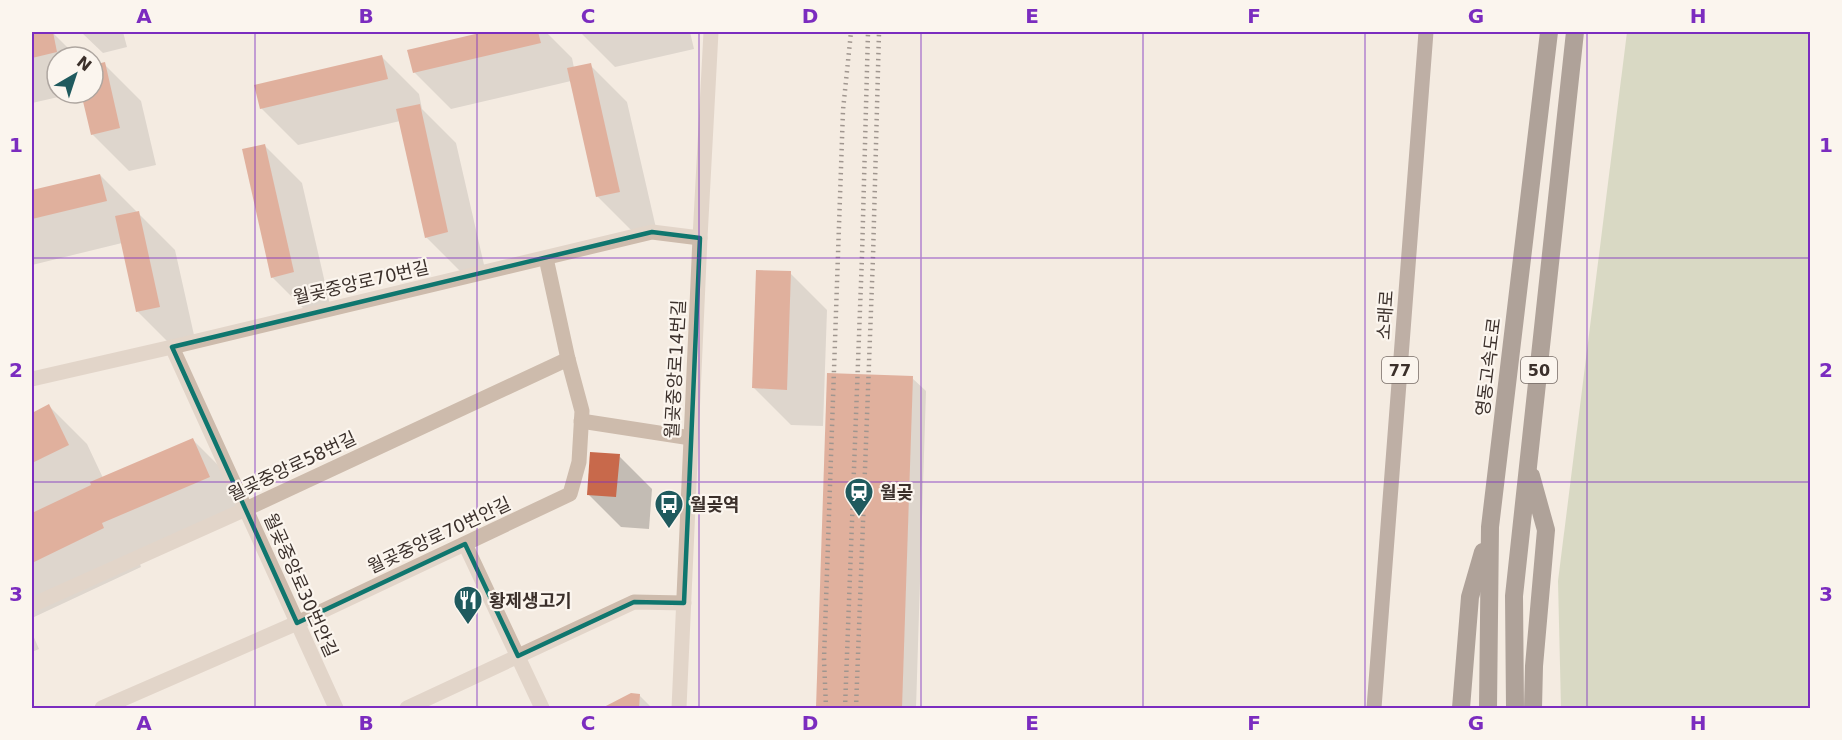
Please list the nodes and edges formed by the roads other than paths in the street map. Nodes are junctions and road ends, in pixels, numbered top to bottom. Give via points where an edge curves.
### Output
1 (711, 32) edge
2 (1426, 32) edge
3 (1549, 32) edge
4 (1575, 32) edge
5 (700, 238) junction
6 (546, 258) junction
7 (172, 347) junction
8 (568, 359) junction
9 (32, 379) edge
10 (581, 420) junction
11 (691, 438) junction
12 (1528, 467) junction
13 (246, 509) junction
14 (1490, 527) junction
15 (465, 544) junction
16 (684, 603) junction
17 (32, 605) edge
18 (297, 623) junction
19 (518, 656) junction
20 (102, 708) edge
21 (336, 708) edge
22 (406, 708) edge
23 (542, 708) edge
24 (679, 708) edge
25 (1374, 708) edge
26 (1461, 708) edge
27 (1488, 708) edge
28 (1515, 708) edge
29 (1533, 708) edge

1 - 5 street, 월곶중앙로14번길
2 - 25 main road, 소래로 / 77
3 - 14 highway, 영동고속도로 / 50
4 - 12 highway, 50
5 - 6 street, 월곶중앙로70번길 via 652,232
5 - 11 street, 월곶중앙로14번길
6 - 7 street, 월곶중앙로70번길
6 - 8 street, 월곶중앙로70번안길
7 - 9 street, 월곶중앙로70번길
7 - 13 street, 월곶중앙로30번안길
8 - 10 street, 월곶중앙로70번안길
8 - 13 street, 월곶중앙로58번길
10 - 11 street
10 - 15 street, 월곶중앙로70번안길 via 579,462 570,495
11 - 16 street, 월곶중앙로14번길
12 - 28 highway, 50 via 1514,596
12 - 29 highway via 1546,530
13 - 17 street, 월곶중앙로58번길
13 - 18 street, 월곶중앙로30번안길
14 - 26 highway via 1470,597
14 - 27 highway, 영동고속도로 / 50
15 - 18 street, 월곶중앙로70번안길
15 - 19 street
16 - 19 street via 634,602
16 - 24 street, 월곶중앙로14번길
18 - 20 street, 월곶중앙로70번안길
18 - 21 street, 월곶중앙로30번안길
19 - 22 street
19 - 23 street

